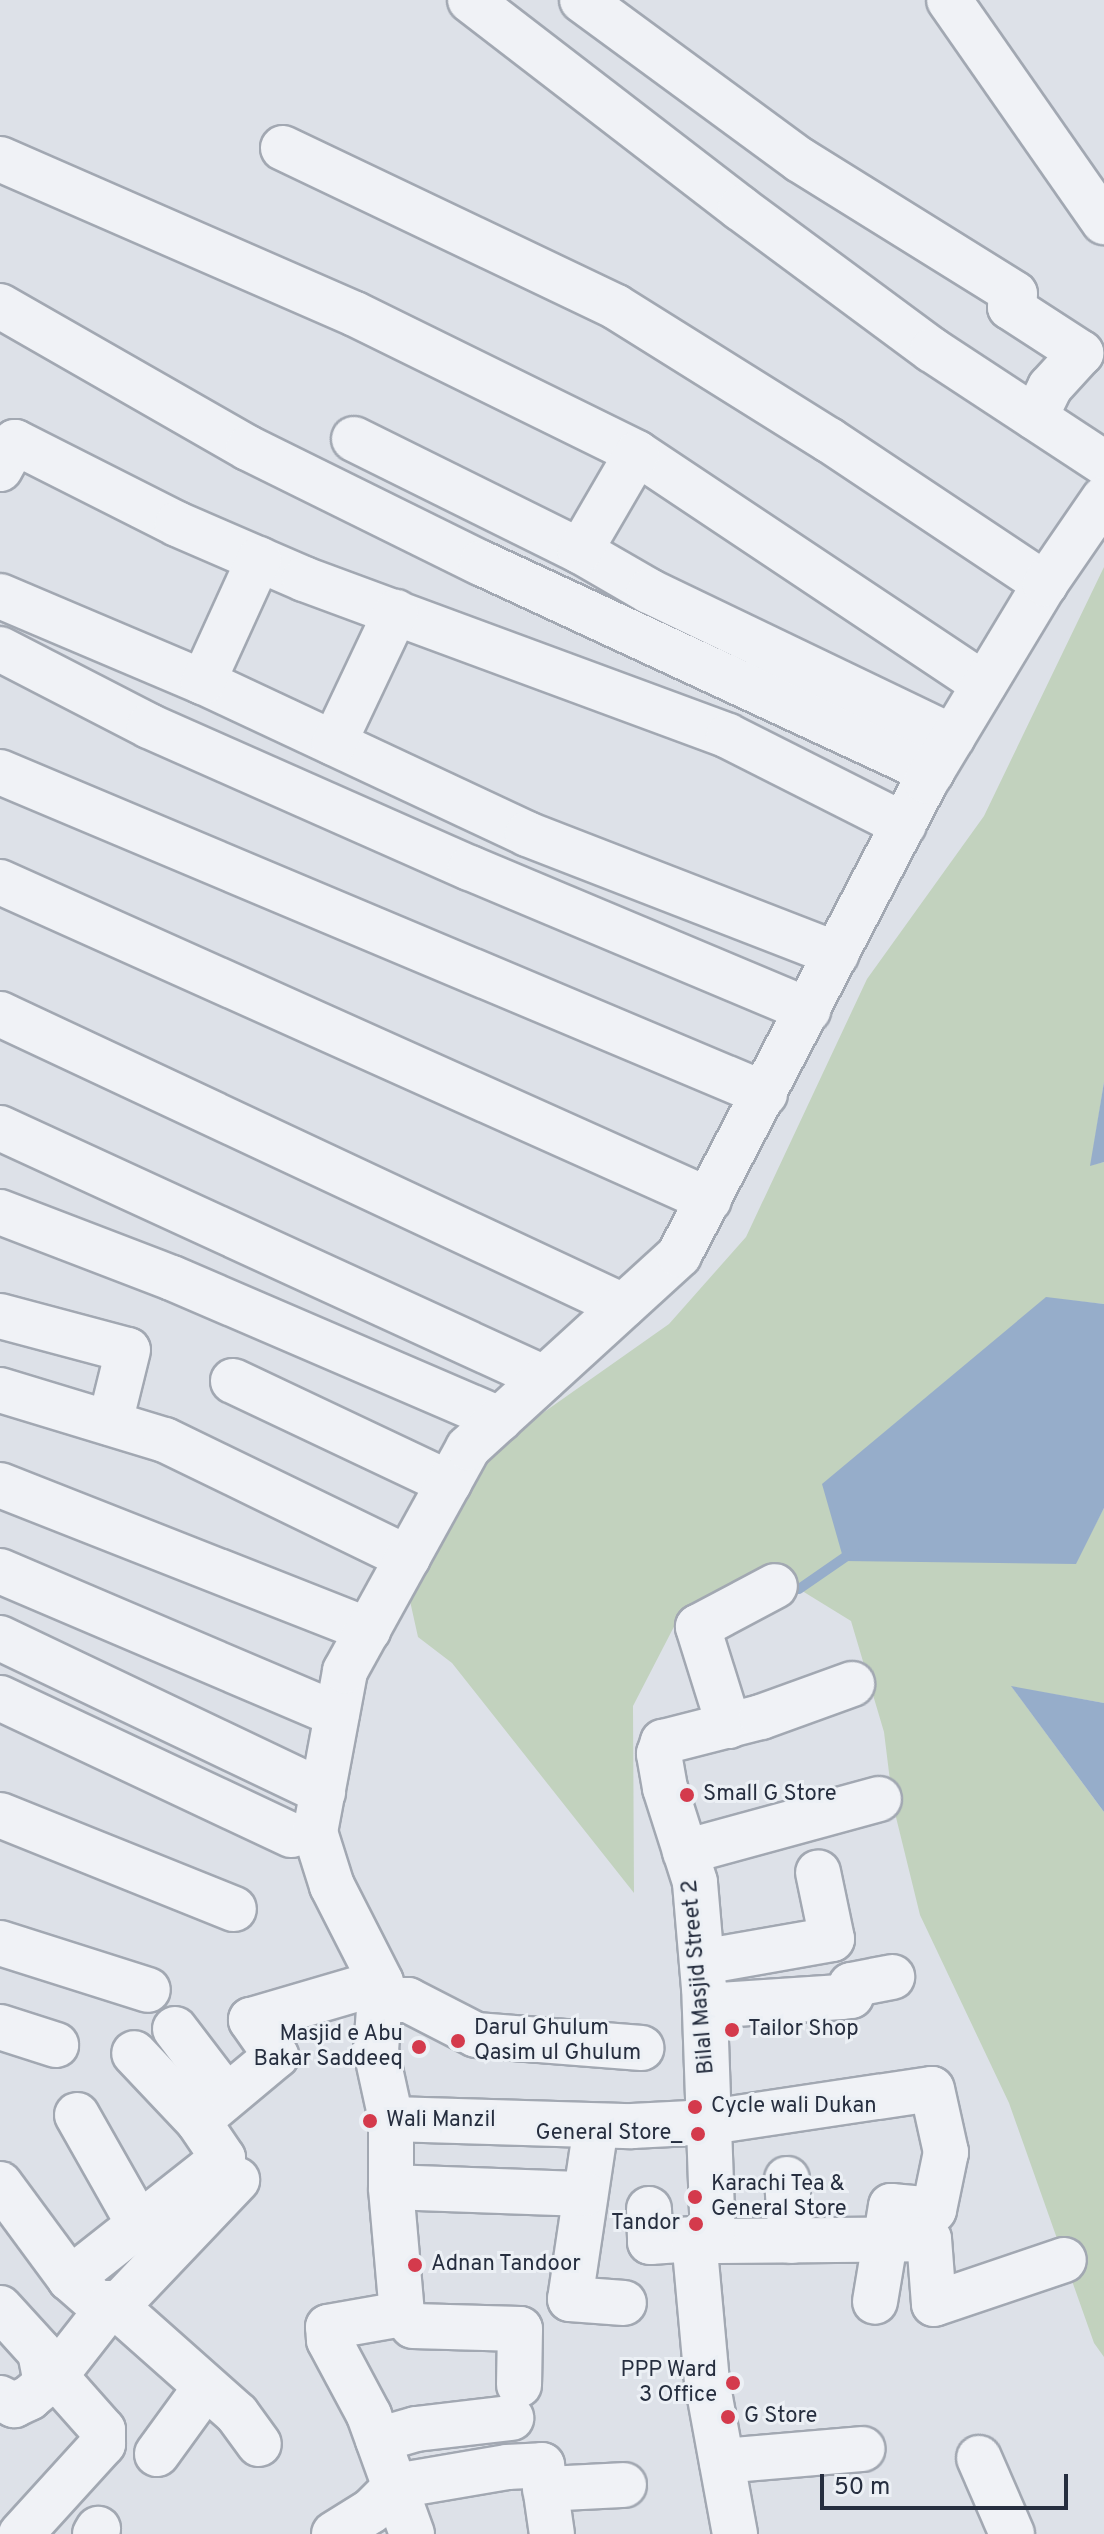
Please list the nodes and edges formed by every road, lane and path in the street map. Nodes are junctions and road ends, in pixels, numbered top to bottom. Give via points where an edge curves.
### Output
1 (470, 0) edge
2 (582, 0) edge
3 (949, 0) edge
4 (283, 148) dead end
5 (0, 159) edge
6 (1104, 222) edge
7 (0, 306) edge
8 (1035, 418) junction
9 (354, 439) dead end
10 (637, 453) junction
11 (1104, 463) edge
12 (0, 469) edge
13 (1104, 498) edge
14 (580, 551) junction
15 (259, 559) junction
16 (1045, 584) junction
17 (0, 596) edge
18 (396, 612) junction
19 (0, 649) edge
20 (203, 682) junction
21 (984, 684) junction
22 (334, 743) junction
23 (942, 754) junction
24 (0, 772) edge
25 (904, 825) junction
26 (0, 882) edge
27 (837, 954) junction
28 (808, 1010) junction
29 (0, 1014) edge
30 (765, 1094) junction
31 (0, 1128) edge
32 (709, 1200) junction
33 (0, 1212) edge
34 (623, 1306) junction
35 (0, 1316) edge
36 (544, 1378) junction
37 (233, 1381) dead end
38 (0, 1390) edge
39 (500, 1419) junction
40 (110, 1423) junction
41 (449, 1483) junction
42 (0, 1485) edge
43 (408, 1558) junction
44 (0, 1571) edge
45 (775, 1586) dead end
46 (368, 1630) junction
47 (0, 1638) edge
48 (852, 1684) dead end
49 (0, 1698) edge
50 (337, 1715) junction
51 (729, 1726) junction
52 (323, 1792) junction
53 (879, 1799) dead end
54 (0, 1815) edge
55 (304, 1838) junction
56 (685, 1852) junction
57 (818, 1872) dead end
58 (234, 1909) dead end
59 (0, 1943) edge
60 (702, 1962) junction
61 (892, 1977) dead end
62 (380, 1986) junction
63 (148, 1990) dead end
64 (705, 2006) junction
65 (0, 2027) edge
66 (175, 2029) dead end
67 (56, 2045) dead end
68 (641, 2048) dead end
69 (134, 2053) dead end
70 (212, 2108) junction
71 (77, 2115) dead end
72 (391, 2119) junction
73 (710, 2122) junction
74 (596, 2126) junction
75 (787, 2179) dead end
76 (237, 2180) dead end
77 (0, 2184) edge
78 (391, 2187) junction
79 (584, 2194) junction
80 (649, 2209) dead end
81 (138, 2223) junction
82 (704, 2240) junction
83 (885, 2240) junction
84 (791, 2241) junction
85 (1064, 2260) dead end
86 (70, 2279) junction
87 (875, 2302) dead end
88 (112, 2303) junction
89 (624, 2303) dead end
90 (0, 2308) edge
91 (402, 2314) junction
92 (50, 2380) junction
93 (205, 2388) junction
94 (0, 2398) edge
95 (378, 2440) junction
96 (259, 2444) dead end
97 (862, 2449) dead end
98 (157, 2454) dead end
99 (979, 2458) dead end
100 (722, 2461) junction
101 (624, 2485) dead end
102 (396, 2486) junction
103 (545, 2489) junction
104 (21, 2534) edge
105 (334, 2534) edge
106 (412, 2534) edge
107 (552, 2534) edge
108 (735, 2534) edge
109 (1012, 2534) edge

1 - 8 street via 740,208 932,350
2 - 8 street via 800,160 1015,294 1010,307 1081,353 1050,387
3 - 6 street
4 - 16 street via 616,307
5 - 10 street via 355,314
7 - 23 street via 248,448 481,563
8 - 11 street
9 - 14 street
10 - 14 street
10 - 21 street
12 - 15 street via 15,442
13 - 16 street
14 - 23 street
15 - 18 street
15 - 20 street
16 - 21 street
17 - 20 street
18 - 22 street
18 - 25 street via 728,736
19 - 28 street via 149,726
20 - 22 street
21 - 23 street
22 - 27 street via 527,834
23 - 25 street
24 - 30 street
25 - 27 street
26 - 32 street
27 - 28 street
28 - 30 street
29 - 34 street
30 - 32 street
31 - 36 street
32 - 34 street via 679,1255
33 - 39 street via 172,1278
34 - 36 street
35 - 40 street via 128,1350
36 - 39 street
37 - 41 street
38 - 40 street
39 - 41 street via 468,1448
40 - 43 street via 165,1440
41 - 43 street
42 - 46 street
43 - 46 street
44 - 50 street
45 - 51 street via 698,1627
46 - 50 street via 345,1671
47 - 52 street
48 - 51 street, Bilal Masjid Street 2
49 - 55 street
50 - 52 street
51 - 56 street, Bilal Masjid Street 2 via 663,1742 659,1754 665,1788
52 - 55 street
53 - 56 street
54 - 58 street
55 - 62 street
56 - 60 street, Bilal Masjid Street 2 via 695,1882
57 - 60 street via 832,1939
59 - 63 street
60 - 64 street, Bilal Masjid Street 2
61 - 64 street via 851,1985 851,1996
62 - 68 street via 476,2035
62 - 70 street via 251,2020 276,2056
62 - 72 street via 376,2051
64 - 73 street, Bilal Masjid Street 2
65 - 67 street
66 - 70 street
69 - 70 street
70 - 81 street via 223,2158
71 - 81 street
72 - 74 street
72 - 78 street
73 - 74 street
73 - 82 street, Bilal Masjid Street 2
73 - 83 street via 932,2089 946,2152 934,2210 891,2206
74 - 79 street
75 - 84 street
76 - 88 street via 120,2303
77 - 86 street
78 - 79 street
78 - 91 street
79 - 89 street via 570,2299
80 - 82 street via 650,2242
81 - 86 street
82 - 84 street
82 - 100 street, Bilal Masjid Street 2 via 707,2382
83 - 84 street
83 - 85 street via 929,2239 934,2304
83 - 87 street
86 - 88 street via 98,2303
88 - 92 street
88 - 93 street
90 - 92 street via 40,2352
91 - 95 street via 328,2327 329,2340
91 - 95 street via 413,2326 520,2329 515,2401
92 - 94 street via 14,2405
92 - 104 street via 103,2430 103,2444
93 - 96 street via 237,2414
93 - 98 street
95 - 102 street
97 - 100 street
99 - 109 street
100 - 108 street, Bilal Masjid Street 2
101 - 103 street
102 - 103 street via 542,2465
102 - 105 street via 371,2511
102 - 106 street
103 - 107 street

